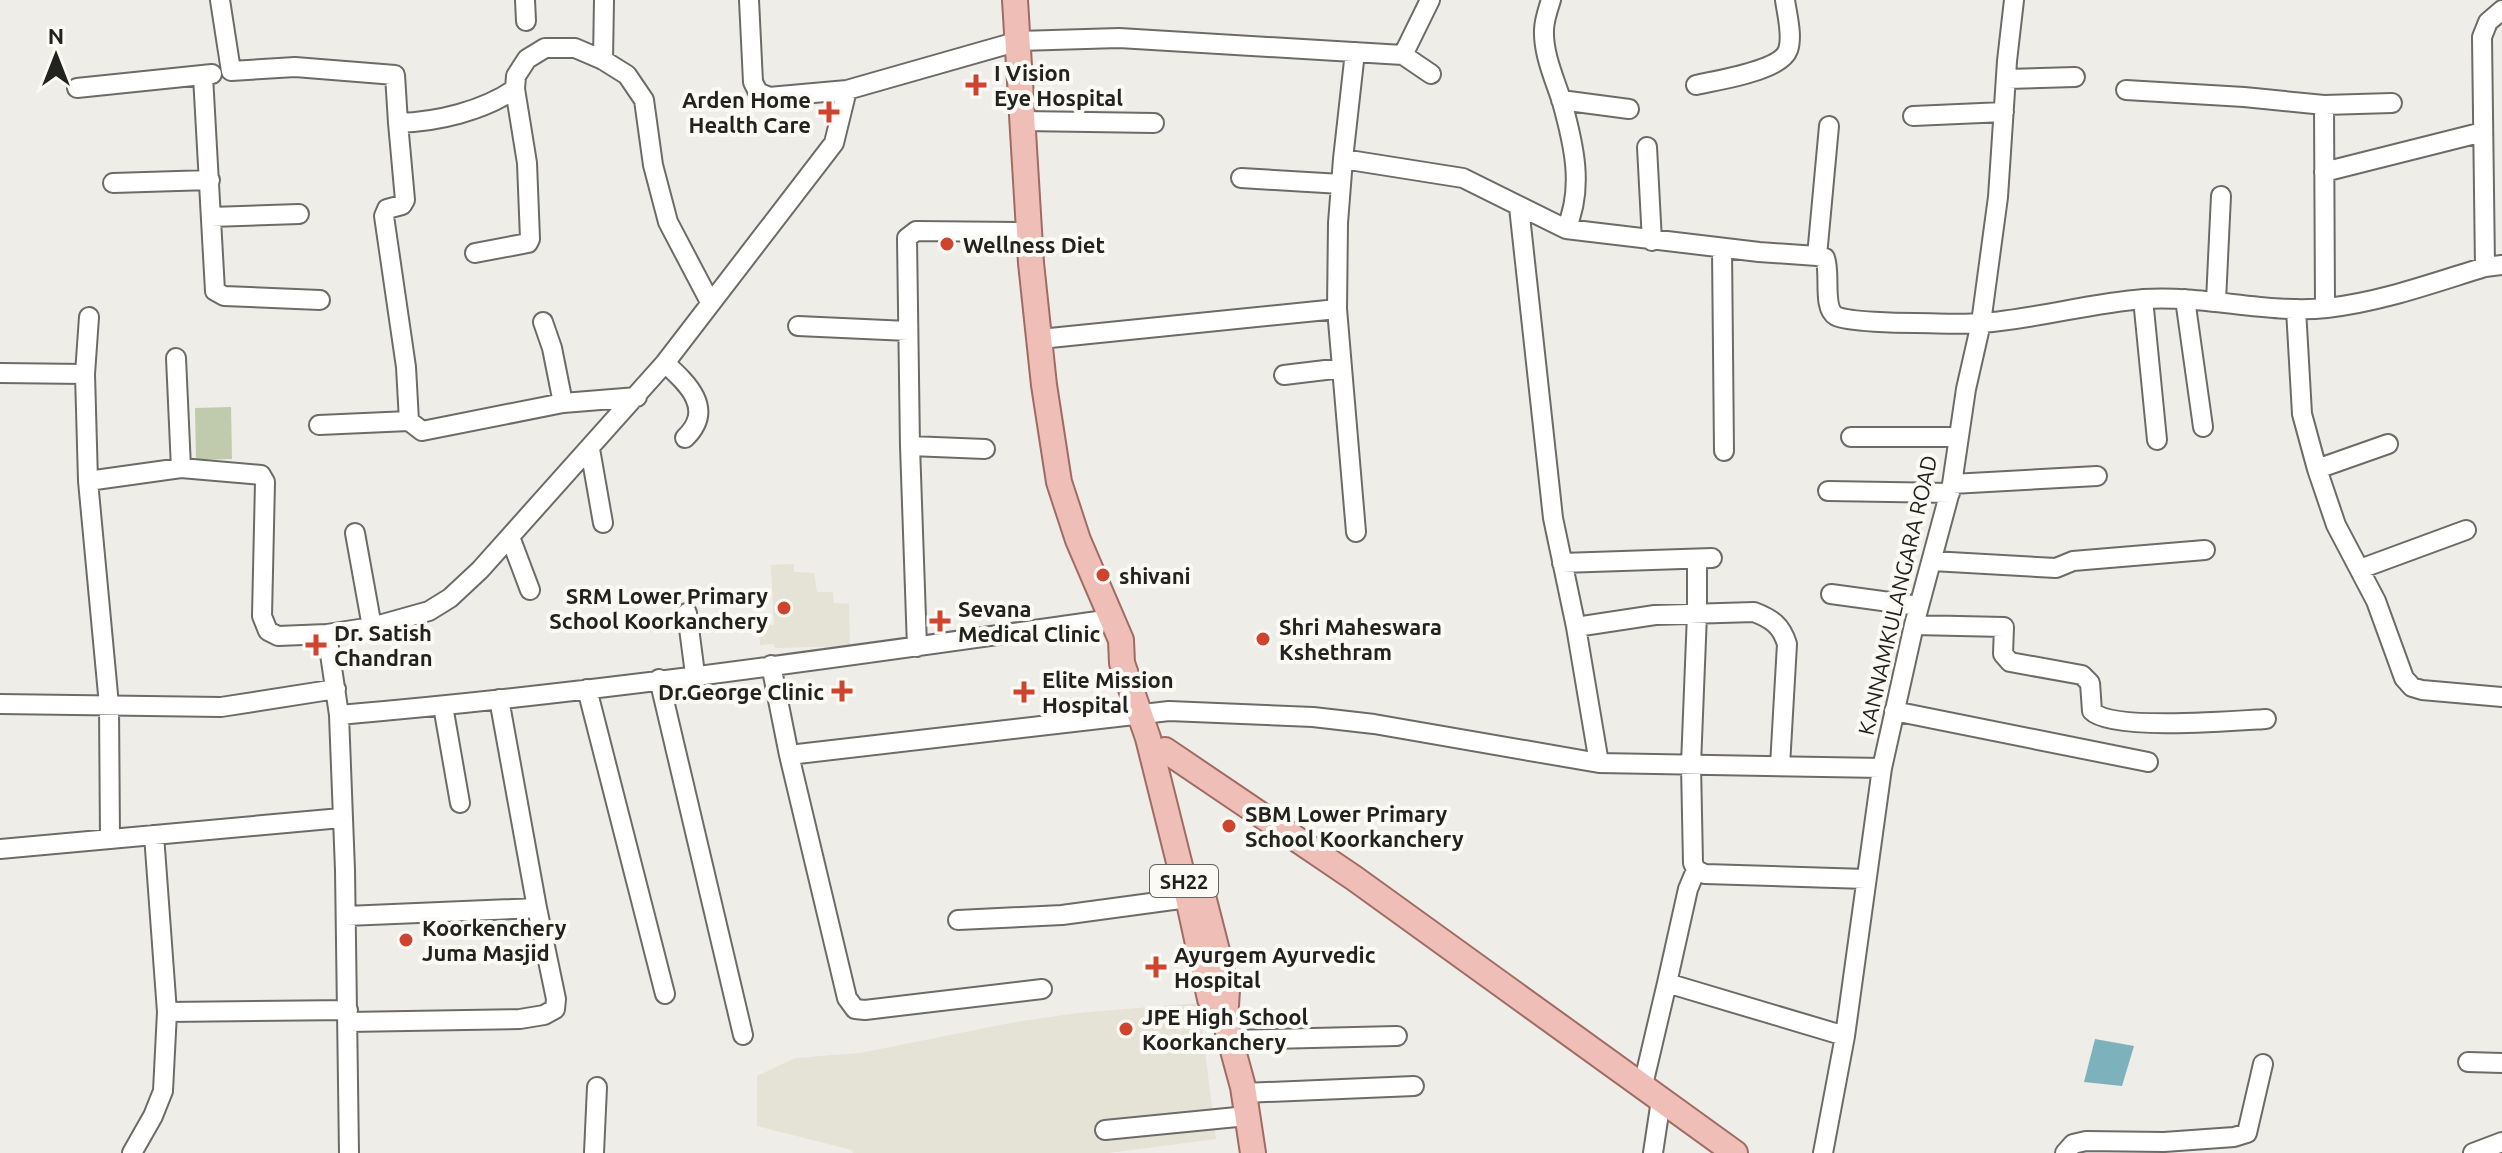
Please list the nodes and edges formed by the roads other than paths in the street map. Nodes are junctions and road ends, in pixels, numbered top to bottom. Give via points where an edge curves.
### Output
1 (220, 0) edge
2 (525, 0) edge
3 (604, 0) edge
4 (749, 0) edge
5 (1015, 0) edge
6 (1430, 0) edge
7 (1551, 0) edge
8 (1785, 0) edge
9 (2014, 0) edge
10 (2502, 10) edge
11 (526, 21) dead end
12 (1019, 41) junction
13 (1355, 52) junction
14 (1403, 55) junction
15 (603, 60) junction
16 (231, 71) junction
17 (1431, 74) dead end
18 (203, 76) junction
19 (2075, 77) dead end
20 (2006, 79) junction
21 (1696, 85) dead end
22 (77, 88) dead end
23 (515, 89) junction
24 (847, 90) junction
25 (2126, 90) dead end
26 (1561, 100) junction
27 (2392, 103) dead end
28 (2324, 105) junction
29 (1629, 109) dead end
30 (2004, 112) junction
31 (1913, 116) dead end
32 (1023, 121) junction
33 (398, 123) junction
34 (1154, 123) dead end
35 (1829, 126) dead end
36 (2483, 132) junction
37 (1647, 147) dead end
38 (1343, 159) junction
39 (2324, 172) junction
40 (1241, 178) dead end
41 (210, 180) junction
42 (113, 183) dead end
43 (1341, 184) junction
44 (2221, 196) dead end
45 (1519, 207) junction
46 (299, 214) dead end
47 (211, 217) junction
48 (1566, 229) junction
49 (1029, 232) junction
50 (1652, 241) junction
51 (1722, 249) junction
52 (475, 253) dead end
53 (1817, 256) junction
54 (2494, 266) edge
55 (2143, 299) junction
56 (2185, 299) junction
57 (320, 300) dead end
58 (2216, 301) junction
59 (710, 302) junction
60 (2325, 308) junction
61 (1337, 309) junction
62 (2296, 309) junction
63 (89, 317) dead end
64 (543, 322) dead end
65 (1981, 323) junction
66 (798, 326) dead end
67 (908, 331) junction
68 (1040, 339) junction
69 (176, 358) dead end
70 (665, 363) junction
71 (1342, 368) junction
72 (0, 373) edge
73 (85, 374) junction
74 (1284, 375) dead end
75 (637, 397) junction
76 (563, 403) junction
77 (409, 421) junction
78 (319, 425) dead end
79 (2203, 427) dead end
80 (1851, 437) dead end
81 (1958, 437) junction
82 (685, 438) dead end
83 (2157, 440) dead end
84 (2388, 444) dead end
85 (910, 446) junction
86 (590, 449) junction
87 (985, 449) dead end
88 (1724, 451) dead end
89 (181, 468) junction
90 (2317, 469) junction
91 (2097, 476) dead end
92 (88, 481) junction
93 (1951, 489) junction
94 (1828, 491) dead end
95 (603, 523) dead end
96 (2466, 530) dead end
97 (1356, 532) dead end
98 (355, 533) dead end
99 (510, 537) junction
100 (2205, 550) dead end
101 (1932, 561) junction
102 (1562, 563) junction
103 (2360, 569) junction
104 (530, 590) dead end
105 (1831, 594) dead end
106 (1919, 606) junction
107 (687, 613) dead end
108 (1697, 614) junction
109 (1914, 625) junction
110 (372, 627) junction
111 (1576, 627) junction
112 (1117, 630) junction
113 (327, 634) junction
114 (917, 647) junction
115 (771, 665) junction
116 (695, 674) junction
117 (659, 679) junction
118 (336, 689) junction
119 (587, 689) junction
120 (2502, 697) edge
121 (499, 699) junction
122 (0, 704) edge
123 (109, 705) junction
124 (443, 706) junction
125 (1894, 711) junction
126 (1155, 712) junction
127 (339, 715) junction
128 (2266, 719) dead end
129 (1157, 744) junction
130 (789, 755) junction
131 (2148, 762) dead end
132 (1599, 763) junction
133 (1691, 765) junction
134 (1780, 766) junction
135 (1882, 768) junction
136 (460, 803) dead end
137 (341, 818) junction
138 (154, 835) junction
139 (110, 839) junction
140 (0, 849) edge
141 (1696, 870) junction
142 (1866, 879) junction
143 (1188, 898) junction
144 (537, 908) junction
145 (346, 916) junction
146 (958, 920) dead end
147 (1667, 983) junction
148 (1042, 989) dead end
149 (665, 994) dead end
150 (167, 1012) junction
151 (348, 1016) junction
152 (1228, 1030) junction
153 (743, 1035) dead end
154 (1397, 1036) dead end
155 (1845, 1036) junction
156 (2468, 1062) dead end
157 (2502, 1063) edge
158 (2263, 1064) dead end
159 (1414, 1086) dead end
160 (597, 1087) dead end
161 (1652, 1093) junction
162 (1245, 1104) junction
163 (1105, 1130) dead end
164 (2502, 1142) edge
165 (132, 1153) edge
166 (349, 1153) edge
167 (594, 1153) edge
168 (1253, 1153) edge
169 (1653, 1153) edge
170 (1735, 1153) edge
171 (1823, 1153) edge
172 (2065, 1153) edge
173 (2473, 1153) edge

1 - 16 street
2 - 11 street
3 - 15 street
4 - 24 street via 753,82 758,92 769,97
5 - 12 main road
6 - 14 street
7 - 26 street via 1544,31
8 - 21 street via 1789,49 1783,60
9 - 20 street, KANNAMKULANGARA ROAD
10 - 36 street via 2488,22 2482,37
12 - 13 street via 1119,38
12 - 24 street
12 - 32 main road
13 - 14 street
13 - 38 street
14 - 17 street
15 - 23 street via 575,48 545,48 527,59
15 - 59 street via 627,75 644,100 668,222
16 - 18 street
16 - 33 street via 295,67 395,75
18 - 22 street
18 - 41 street
19 - 20 street
20 - 30 street, KANNAMKULANGARA ROAD
23 - 33 street via 469,110
23 - 52 street via 527,163 530,239
24 - 59 street via 834,143
25 - 28 street
26 - 29 street
26 - 48 street via 1578,192
27 - 28 street
28 - 39 street
30 - 31 street
30 - 65 street, KANNAMKULANGARA ROAD
32 - 34 street
32 - 49 main road
33 - 77 street via 405,200 384,216
35 - 53 street
36 - 39 street
36 - 54 street
37 - 50 street
38 - 43 street
38 - 45 street via 1463,178
39 - 60 street
40 - 43 street
41 - 42 street
41 - 47 street
43 - 61 street
44 - 58 street
45 - 48 street
45 - 102 street
46 - 47 street
47 - 57 street via 215,291 224,296
48 - 50 street
49 - 67 street via 916,231 907,238
49 - 68 main road
50 - 51 street
51 - 53 street
51 - 88 street
53 - 65 street via 1828,265 1828,304 1836,315 1907,323
54 - 60 street via 2373,301
55 - 56 street
55 - 65 street
55 - 83 street
56 - 58 street
56 - 79 street
58 - 62 street
59 - 70 street
60 - 62 street
61 - 68 street
61 - 71 street
62 - 90 street via 2302,414
63 - 73 street
64 - 76 street
65 - 81 street, KANNAMKULANGARA ROAD
66 - 67 street
67 - 85 street
68 - 112 main road via 1059,482
69 - 89 street
70 - 75 street
70 - 82 street via 690,386 698,410 696,427
71 - 74 street
71 - 97 street
72 - 73 street
73 - 92 street
75 - 76 street
75 - 86 street
76 - 77 street via 422,431
77 - 78 street
80 - 81 street
81 - 93 street, KANNAMKULANGARA ROAD
84 - 90 street
85 - 87 street
85 - 114 street
86 - 95 street
86 - 99 street
89 - 92 street
89 - 113 street via 261,475 262,616 268,631 278,636
90 - 103 street via 2336,525
91 - 93 street
92 - 123 street
93 - 94 street
93 - 101 street, KANNAMKULANGARA ROAD
96 - 103 street
98 - 110 street
99 - 104 street
99 - 110 street via 450,598 429,611
100 - 101 street via 2073,561 2056,568
101 - 106 street, KANNAMKULANGARA ROAD
102 - 108 street via 1704,559
102 - 111 street
103 - 120 street via 2412,687
105 - 106 street
106 - 109 street, KANNAMKULANGARA ROAD
107 - 116 street
108 - 111 street
108 - 133 street
108 - 134 street via 1754,612 1782,628 1787,644
109 - 125 street, KANNAMKULANGARA ROAD
109 - 128 street via 2004,627 2003,654 2010,662 2082,675 2090,683 2092,711 2105,720
110 - 113 street
111 - 132 street
112 - 114 street
112 - 126 main road via 1136,661
113 - 118 street
114 - 115 street
115 - 116 street
115 - 130 street
116 - 117 street
117 - 119 street
117 - 153 street
118 - 123 street via 221,707
118 - 127 street
119 - 121 street
119 - 149 street
121 - 124 street
121 - 144 street
122 - 123 street
123 - 139 street
124 - 127 street
124 - 136 street
125 - 131 street
125 - 135 street, KANNAMKULANGARA ROAD
126 - 129 main road
126 - 130 street
126 - 132 street via 1374,724
127 - 137 street
129 - 143 main road, SH22
129 - 152 main road via 1227,990
129 - 161 main road via 1354,878
130 - 148 street via 847,998 855,1009
132 - 133 street
133 - 134 street
133 - 141 street
134 - 135 street
135 - 142 street, KANNAMKULANGARA ROAD
137 - 138 street
137 - 145 street
138 - 139 street
138 - 150 street
139 - 140 street
141 - 142 street
141 - 147 street
142 - 155 street, KANNAMKULANGARA ROAD
143 - 146 street via 1062,915
143 - 152 main road, SH22 via 1210,999
144 - 145 street
144 - 151 street via 555,1009 520,1019
145 - 151 street
147 - 155 street
147 - 161 street
150 - 151 street
150 - 165 street via 163,1091
151 - 166 street
152 - 154 street
152 - 162 main road, SH22
155 - 171 street, KANNAMKULANGARA ROAD
156 - 157 street
158 - 172 street via 2247,1133 2164,1142 2086,1141
159 - 162 street
160 - 167 street
161 - 169 street
161 - 170 main road
162 - 163 street
162 - 168 main road, SH22
164 - 173 street

